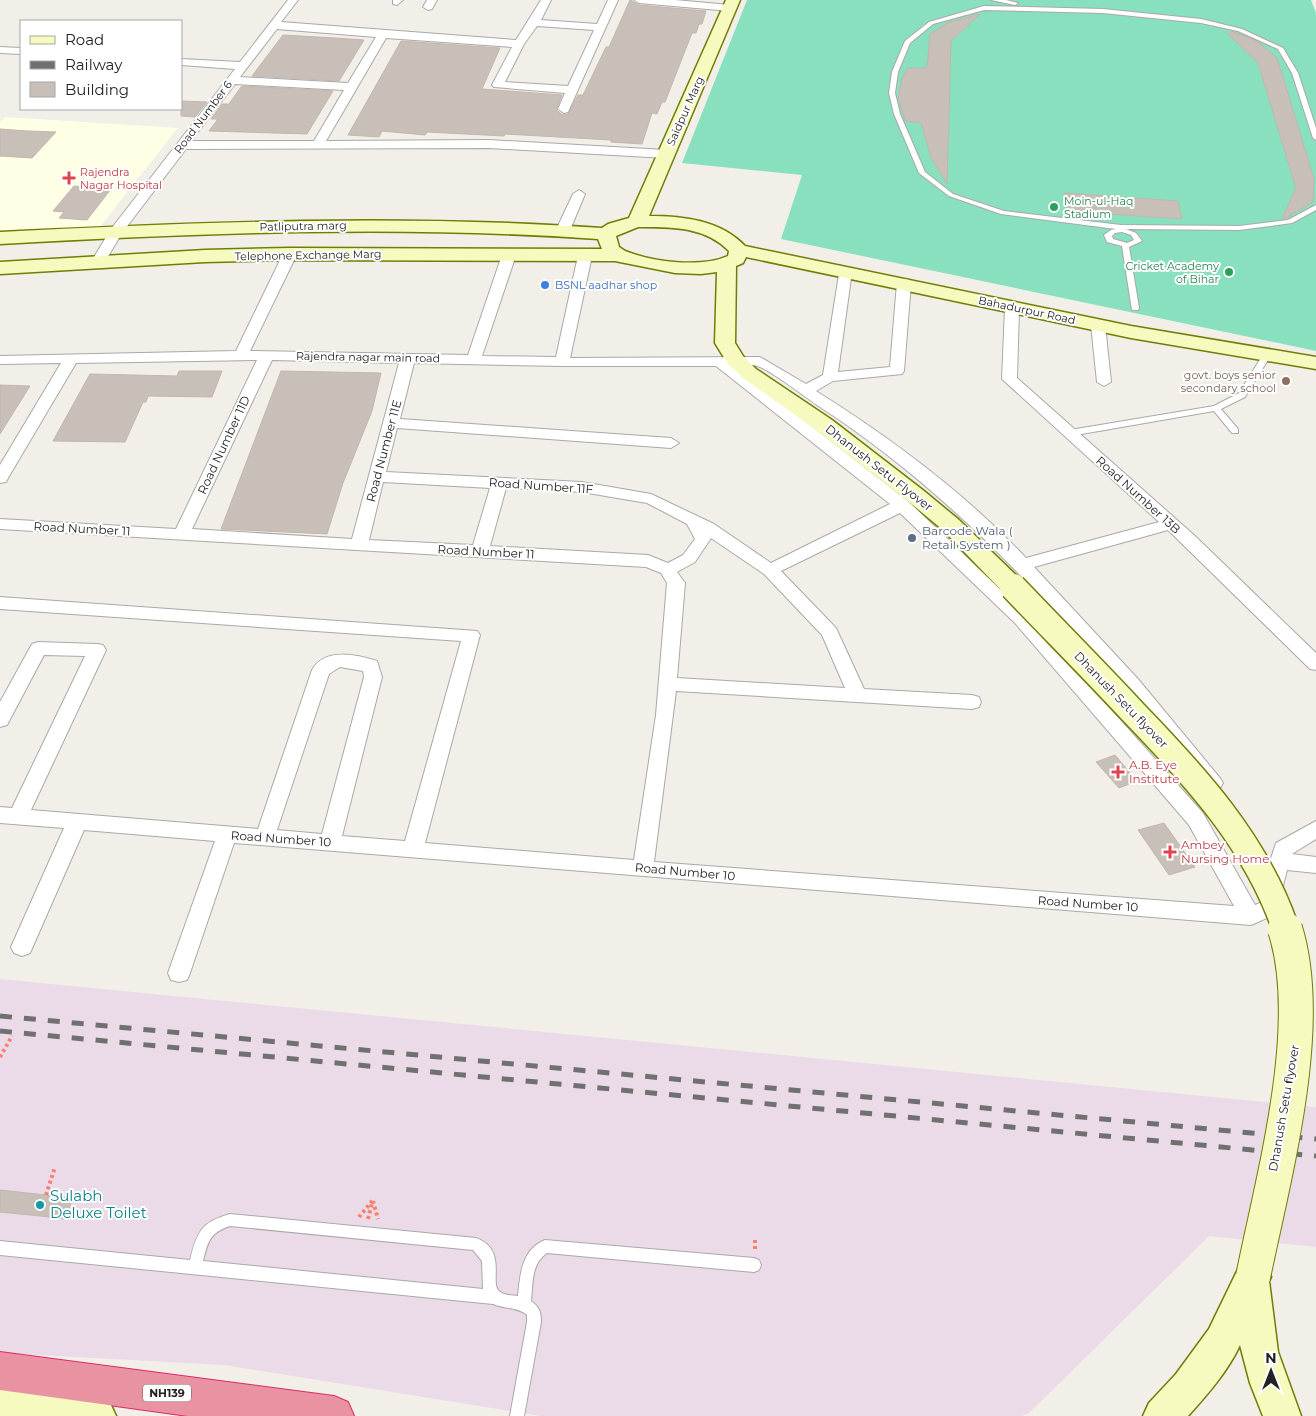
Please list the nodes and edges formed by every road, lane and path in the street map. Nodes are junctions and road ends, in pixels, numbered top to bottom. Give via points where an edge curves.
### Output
1 (293, 0) edge
2 (546, 0) edge
3 (613, 0) edge
4 (639, 0) edge
5 (994, 0) edge
6 (731, 4) edge
7 (1039, 9) junction
8 (534, 23) junction
9 (274, 25) junction
10 (601, 27) junction
11 (383, 34) junction
12 (519, 44) junction
13 (0, 50) edge
14 (20, 51) edge
15 (182, 62) edge
16 (242, 66) junction
17 (231, 80) junction
18 (352, 87) junction
19 (573, 90) junction
20 (564, 109) dead end
21 (1316, 138) edge
22 (318, 144) junction
23 (182, 145) junction
24 (666, 154) junction
25 (579, 194) dead end
26 (1316, 207) edge
27 (637, 222) junction
28 (1121, 228) junction
29 (563, 230) junction
30 (116, 232) junction
31 (606, 234) junction
32 (0, 238) edge
33 (1125, 245) junction
34 (290, 254) junction
35 (509, 255) junction
36 (585, 256) junction
37 (617, 256) junction
38 (733, 257) junction
39 (98, 262) junction
40 (0, 268) edge
41 (695, 269) junction
42 (846, 271) junction
43 (904, 283) junction
44 (726, 285) junction
45 (1012, 308) junction
46 (1135, 308) dead end
47 (1098, 325) junction
48 (241, 355) junction
49 (267, 355) junction
50 (1266, 355) junction
51 (408, 357) junction
52 (72, 358) junction
53 (474, 359) junction
54 (0, 360) edge
55 (562, 362) junction
56 (731, 362) junction
57 (1316, 363) edge
58 (830, 377) junction
59 (1104, 382) dead end
60 (806, 390) junction
61 (1216, 408) junction
62 (391, 423) junction
63 (1235, 431) dead end
64 (1070, 433) junction
65 (671, 443) dead end
66 (0, 478) edge
67 (376, 478) junction
68 (499, 483) junction
69 (902, 505) junction
70 (693, 520) junction
71 (0, 524) edge
72 (1171, 524) junction
73 (181, 535) junction
74 (359, 545) junction
75 (480, 552) junction
76 (667, 569) junction
77 (770, 570) junction
78 (1017, 576) junction
79 (0, 603) edge
80 (1316, 664) edge
81 (667, 684) junction
82 (857, 695) junction
83 (972, 702) dead end
84 (0, 720) edge
85 (9, 816) edge
86 (77, 822) junction
87 (1316, 829) edge
88 (227, 835) junction
89 (265, 837) junction
90 (330, 842) junction
91 (413, 849) junction
92 (1316, 865) edge
93 (643, 869) junction
94 (1277, 869) junction
95 (1251, 916) junction
96 (22, 947) dead end
97 (179, 973) dead end
98 (12, 1036) dead end
99 (0, 1057) edge
100 (55, 1167) dead end
101 (46, 1195) dead end
102 (0, 1248) edge
103 (754, 1265) dead end
104 (195, 1268) junction
105 (1253, 1276) junction
106 (495, 1297) junction
107 (524, 1304) junction
108 (0, 1371) edge
109 (0, 1404) edge
110 (97, 1416) edge
111 (334, 1416) edge
112 (517, 1416) edge
113 (1162, 1416) edge
114 (1282, 1416) edge

1 - 9 street, Road Number 6
2 - 8 street
3 - 10 street
4 - 6 street
5 - 7 lane
6 - 24 main road, Saidpur Marg
7 - 21 lane via 1201,20 1240,30 1280,48 1295,72
7 - 28 lane via 984,8 931,23 907,42 895,72 892,93 897,114 922,173 951,195 1003,213
8 - 10 street
8 - 12 street
9 - 11 street
9 - 16 street, Road Number 6
10 - 19 street
11 - 12 street
11 - 18 street
12 - 19 street via 498,85
13 - 14 street
15 - 16 street
16 - 17 street, Road Number 6
17 - 18 street
17 - 23 street, Road Number 6
18 - 22 street
19 - 20 street
22 - 23 street
22 - 24 street via 489,144
23 - 30 street, Road Number 6
24 - 27 main road, Saidpur Marg
25 - 29 street
26 - 28 lane via 1290,222 1239,228
27 - 31 main road
27 - 38 main road via 710,230 726,236
28 - 33 lane via 1138,239
28 - 33 lane via 1112,231 1108,237
29 - 30 main road, Patliputra marg via 435,225
29 - 31 main road, Patliputra marg
30 - 32 main road, Patliputra marg
30 - 39 street, Road Number 6
31 - 37 main road via 609,247
33 - 46 lane
34 - 35 main road, Telephone Exchange Marg
34 - 39 main road, Telephone Exchange Marg
34 - 48 street
35 - 36 main road, Telephone Exchange Marg
35 - 53 street
36 - 37 main road, Telephone Exchange Marg
36 - 55 street
37 - 41 main road, Telephone Exchange Marg
38 - 41 main road
38 - 42 main road, Bahadurpur Road
38 - 44 main road
39 - 40 main road, Telephone Exchange Marg
41 - 44 main road
42 - 43 main road, Bahadurpur Road
42 - 58 street
43 - 45 main road, Bahadurpur Road
43 - 58 street via 897,371
44 - 56 main road via 725,343
45 - 47 main road, Bahadurpur Road
45 - 64 street, Road Number 13B via 1009,379
47 - 50 main road, Bahadurpur Road
47 - 59 street
48 - 49 street, Rajendra nagar main road
48 - 52 street, Rajendra nagar main road
49 - 51 street, Rajendra nagar main road
49 - 73 street, Road Number 11D
50 - 57 main road, Bahadurpur Road
50 - 61 lane via 1242,395
51 - 53 street, Rajendra nagar main road
51 - 62 street, Road Number 11E
52 - 54 street, Rajendra nagar main road
52 - 66 street
53 - 55 street, Rajendra nagar main road
55 - 56 street, Rajendra nagar main road
56 - 60 street via 760,361
56 - 69 street
56 - 78 main road, Dhanush Setu Flyover via 824,425
58 - 60 street
60 - 78 street via 937,485
61 - 63 lane
61 - 64 lane
62 - 65 street
62 - 67 street, Road Number 11E
64 - 72 street, Road Number 13B
67 - 68 street, Road Number 11F
67 - 74 street, Road Number 11E
68 - 70 street, Road Number 11F via 582,487 651,499
68 - 75 street
69 - 77 street
69 - 95 street via 1021,619 1196,819
70 - 76 street via 703,539 684,564
70 - 77 street, Road Number 11F
71 - 73 street, Road Number 11
72 - 78 street
72 - 80 street, Road Number 13B
73 - 74 street, Road Number 11
74 - 75 street, Road Number 11
75 - 76 street, Road Number 11 via 648,561
76 - 81 street via 676,583
77 - 82 street, Road Number 11F via 830,632
78 - 94 street via 1131,684 1207,774
78 - 105 main road, Dhanush Setu flyover, bridge via 1216,804 1274,895 1290,946 1296,983 1296,1036 1288,1096
79 - 91 street via 471,635
81 - 82 street
81 - 93 street
82 - 83 street
84 - 85 street via 38,648 97,650
85 - 86 street, Road Number 10
86 - 88 street, Road Number 10
86 - 96 street
87 - 94 street via 1284,849
88 - 89 street, Road Number 10
88 - 97 street
89 - 90 street, Road Number 10
89 - 90 street via 321,670 337,660 371,666 373,677
90 - 91 street, Road Number 10
91 - 93 street, Road Number 10
92 - 94 street
93 - 95 street, Road Number 10
94 - 95 street via 1269,908
98 - 99 path
100 - 101 path
102 - 104 lane
103 - 107 lane via 545,1246 535,1252 529,1262
104 - 106 lane
104 - 106 lane via 204,1233 216,1223 230,1220 382,1234 476,1244 486,1251 490,1259 490,1289
105 - 113 main road via 1222,1342 1189,1387
105 - 114 main road via 1252,1318 1263,1370
106 - 107 lane via 505,1302
107 - 112 lane via 534,1312 534,1322
108 - 111 highway, NH139
109 - 110 main road

